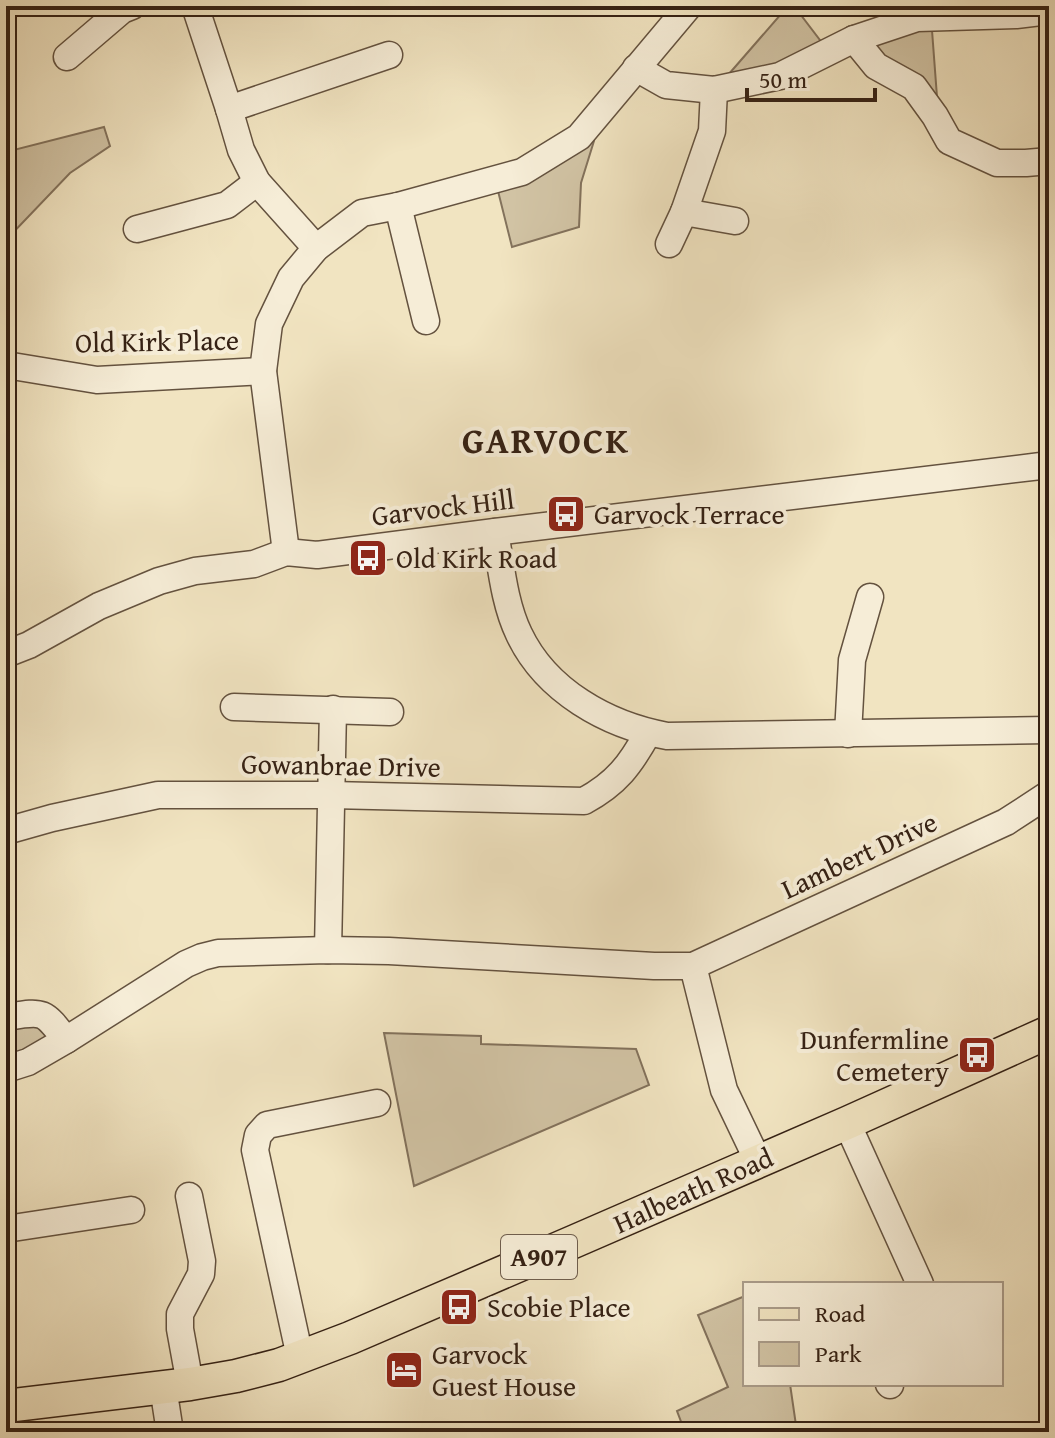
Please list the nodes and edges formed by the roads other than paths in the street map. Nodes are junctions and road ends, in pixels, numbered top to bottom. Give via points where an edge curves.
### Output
1 (132, 6) edge
2 (195, 6) edge
3 (689, 6) edge
4 (1049, 11) edge
5 (854, 39) junction
6 (389, 55) dead end
7 (67, 57) dead end
8 (636, 68) junction
9 (714, 90) junction
10 (229, 109) junction
11 (1049, 161) edge
12 (257, 182) junction
13 (398, 206) junction
14 (684, 212) junction
15 (735, 221) dead end
16 (137, 229) dead end
17 (669, 244) dead end
18 (316, 248) junction
19 (426, 321) dead end
20 (6, 365) edge
21 (263, 371) junction
22 (1049, 465) edge
23 (495, 532) junction
24 (286, 552) junction
25 (870, 597) dead end
26 (6, 654) edge
27 (234, 707) dead end
28 (333, 709) junction
29 (390, 712) dead end
30 (1049, 730) edge
31 (648, 733) junction
32 (848, 734) junction
33 (1049, 794) edge
34 (331, 795) junction
35 (6, 831) edge
36 (328, 950) junction
37 (693, 966) junction
38 (6, 1017) edge
39 (1049, 1032) edge
40 (66, 1040) junction
41 (6, 1069) edge
42 (377, 1103) dead end
43 (847, 1123) junction
44 (758, 1161) junction
45 (189, 1196) dead end
46 (131, 1210) dead end
47 (6, 1229) edge
48 (919, 1282) edge
49 (300, 1357) junction
50 (176, 1386) junction
51 (6, 1406) edge
52 (170, 1432) edge

1 - 7 street
2 - 10 street
3 - 8 street
4 - 5 street via 917,18
5 - 9 street via 780,76
5 - 11 street via 876,66 914,87 949,141 997,163
6 - 10 street
8 - 9 street via 666,85
8 - 13 street via 579,137 522,172
9 - 14 street via 712,131
10 - 12 street
12 - 16 street via 227,205
12 - 18 street
13 - 18 street via 362,213
13 - 19 street
14 - 15 street
14 - 17 street
18 - 21 street via 291,278 269,324
20 - 21 street, Old Kirk Place via 97,380
21 - 24 street
22 - 23 street, Garvock Hill
23 - 24 street, Garvock Hill via 317,555
23 - 31 street via 507,599 529,651 577,702
24 - 26 street, Garvock Hill via 254,564 159,581
25 - 32 street via 852,660
27 - 28 street
28 - 29 street
28 - 34 street
30 - 32 street
31 - 32 street
31 - 34 street, Gowanbrae Drive via 618,778 584,801
33 - 37 street, Lambert Drive via 1006,822
34 - 35 street, Gowanbrae Drive via 158,795
34 - 36 street
36 - 37 street, Lambert Drive
36 - 40 street, Lambert Drive via 202,957
37 - 44 street via 724,1090
38 - 40 street via 43,1014
39 - 43 main road, Halbeath Road / A907
40 - 41 street, Lambert Drive
42 - 49 street via 267,1125 258,1135 255,1150
43 - 44 main road, Halbeath Road / A907
43 - 48 street
44 - 49 main road, Halbeath Road / A907
45 - 50 street via 202,1261 201,1274 180,1314
46 - 47 street
49 - 50 main road, Halbeath Road / A907
50 - 51 main road, Halbeath Road / A907
50 - 52 street

